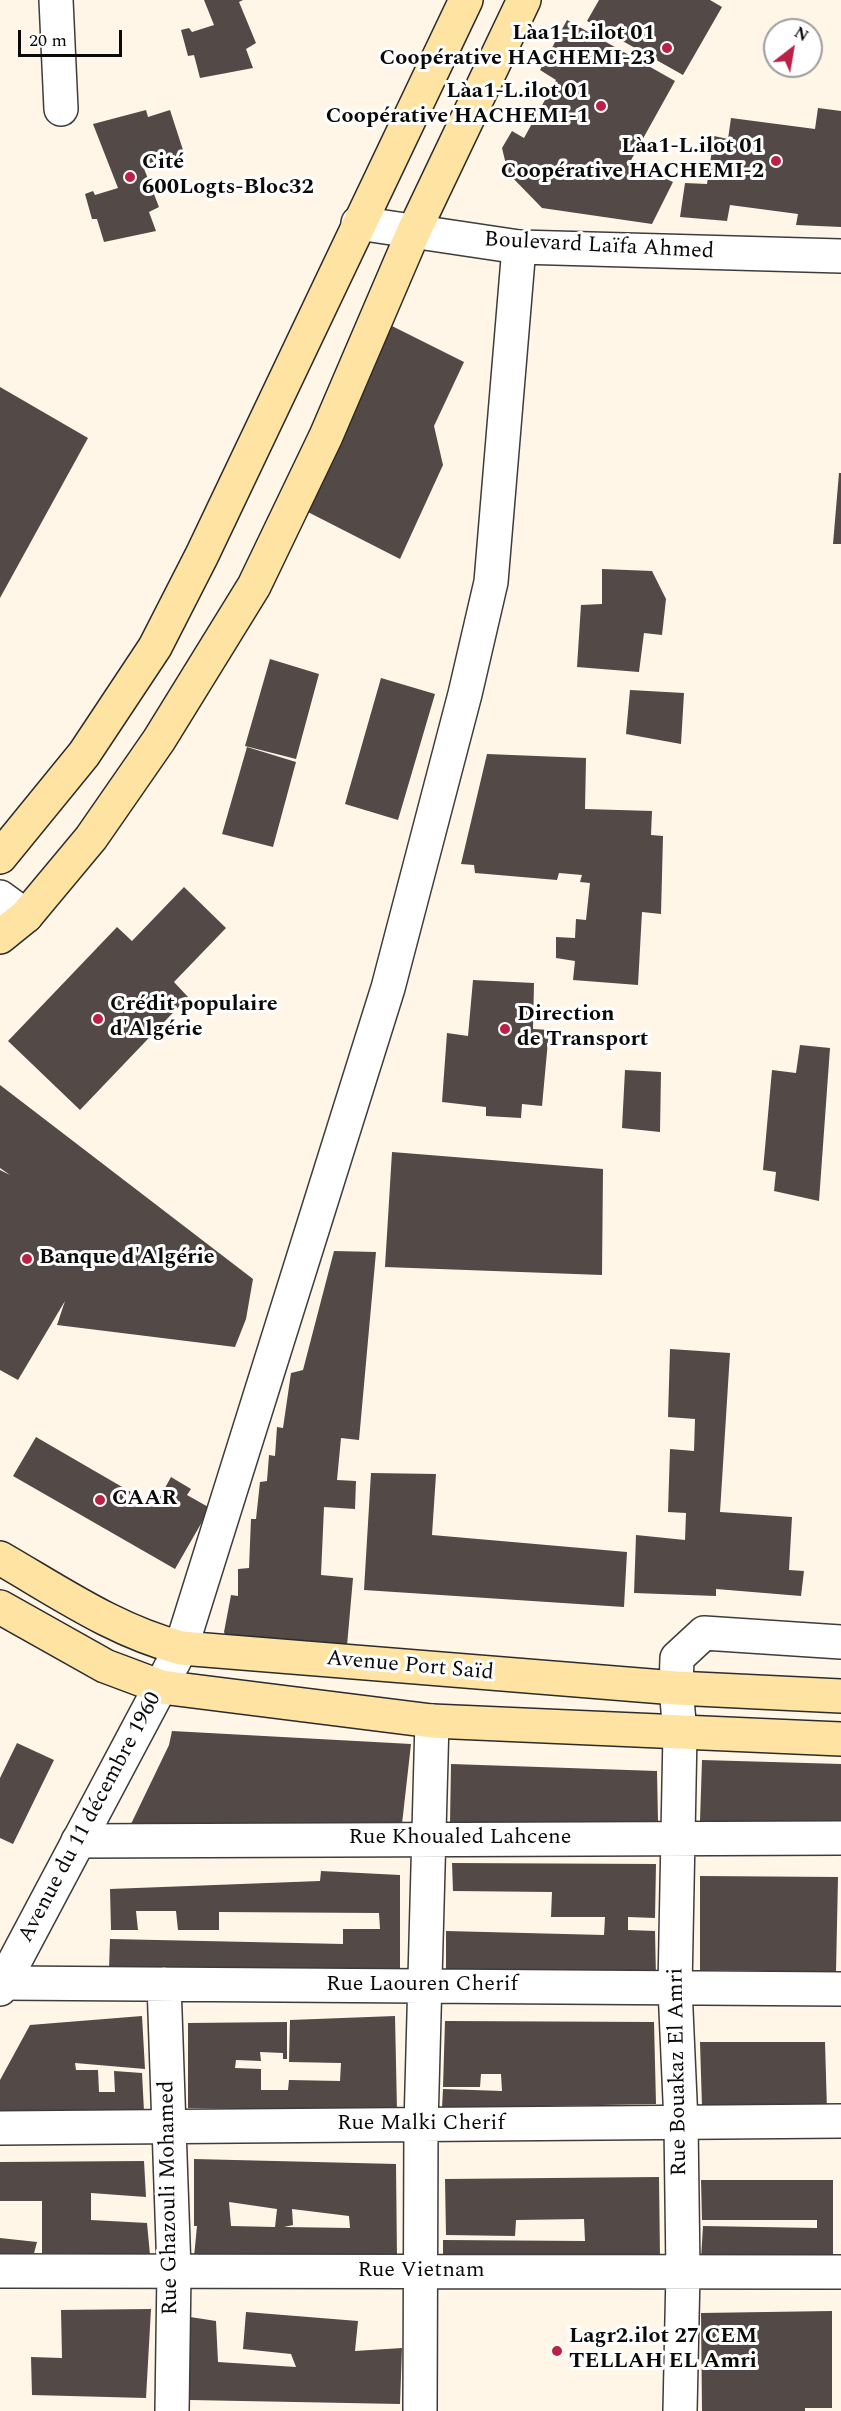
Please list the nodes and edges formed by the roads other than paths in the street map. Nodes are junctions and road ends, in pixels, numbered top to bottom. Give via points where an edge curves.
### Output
1 (56, 0) edge
2 (466, 0) edge
3 (524, 0) edge
4 (61, 109) dead end
5 (358, 223) junction
6 (413, 233) junction
7 (519, 247) junction
8 (841, 256) edge
9 (0, 857) edge
10 (0, 897) edge
11 (26, 916) junction
12 (0, 937) edge
13 (0, 1558) edge
14 (0, 1607) edge
15 (841, 1642) edge
16 (181, 1648) junction
17 (161, 1687) junction
18 (676, 1688) junction
19 (841, 1696) edge
20 (432, 1721) junction
21 (681, 1733) junction
22 (841, 1739) edge
23 (678, 1837) junction
24 (841, 1838) edge
25 (430, 1839) junction
26 (78, 1841) junction
27 (164, 1984) junction
28 (2, 1986) edge
29 (425, 1986) junction
30 (675, 1988) junction
31 (841, 1989) edge
32 (841, 2121) edge
33 (681, 2123) junction
34 (421, 2125) junction
35 (169, 2127) junction
36 (0, 2128) edge
37 (0, 2271) edge
38 (174, 2271) junction
39 (422, 2271) junction
40 (682, 2272) junction
41 (841, 2272) edge
42 (172, 2411) edge
43 (420, 2411) edge
44 (681, 2411) edge

1 - 4 street
2 - 5 main road
3 - 6 main road
5 - 6 street, Boulevard Laïfa Ahmed
5 - 9 main road via 202,555 154,647 84,754
6 - 7 street, Boulevard Laïfa Ahmed
6 - 11 main road via 326,436 254,586 159,740 92,838
7 - 8 street, Boulevard Laïfa Ahmed
7 - 16 street, Avenue du 11 décembre 1960 via 491,582 465,694 388,988
10 - 11 street
11 - 12 main road
13 - 16 main road, Avenue Port Saïd via 109,1622
14 - 17 main road via 105,1666
15 - 18 street, Rue Bouakaz El Amri via 704,1633 677,1658
16 - 17 street, Avenue du 11 décembre 1960
16 - 18 main road, Avenue Port Saïd
17 - 20 main road
17 - 26 street, Avenue du 11 décembre 1960
18 - 19 main road, Avenue Port Saïd
18 - 21 street, Rue Bouakaz El Amri
20 - 21 main road
20 - 25 street
21 - 22 main road
21 - 23 street, Rue Bouakaz El Amri
23 - 24 street, Rue Khoualed Lahcene
23 - 25 street, Rue Khoualed Lahcene
23 - 30 street, Rue Bouakaz El Amri
25 - 26 street, Rue Khoualed Lahcene
25 - 29 street
26 - 28 street, Avenue du 11 décembre 1960
27 - 28 street, Rue Laouren Cherif
27 - 29 street, Rue Laouren Cherif
27 - 35 street, Rue Ghazouli Mohamed
29 - 30 street, Rue Laouren Cherif
29 - 34 street
30 - 31 street, Rue Laouren Cherif
30 - 33 street, Rue Bouakaz El Amri
32 - 33 street, Rue Malki Cherif
33 - 34 street, Rue Malki Cherif
33 - 40 street, Rue Bouakaz El Amri
34 - 35 street, Rue Malki Cherif
34 - 39 street
35 - 36 street, Rue Malki Cherif
35 - 38 street, Rue Ghazouli Mohamed
37 - 38 street, Rue Vietnam
38 - 39 street, Rue Vietnam
38 - 42 street, Rue Ghazouli Mohamed
39 - 40 street, Rue Vietnam
39 - 43 street
40 - 41 street, Rue Vietnam
40 - 44 street, Rue Bouakaz El Amri

